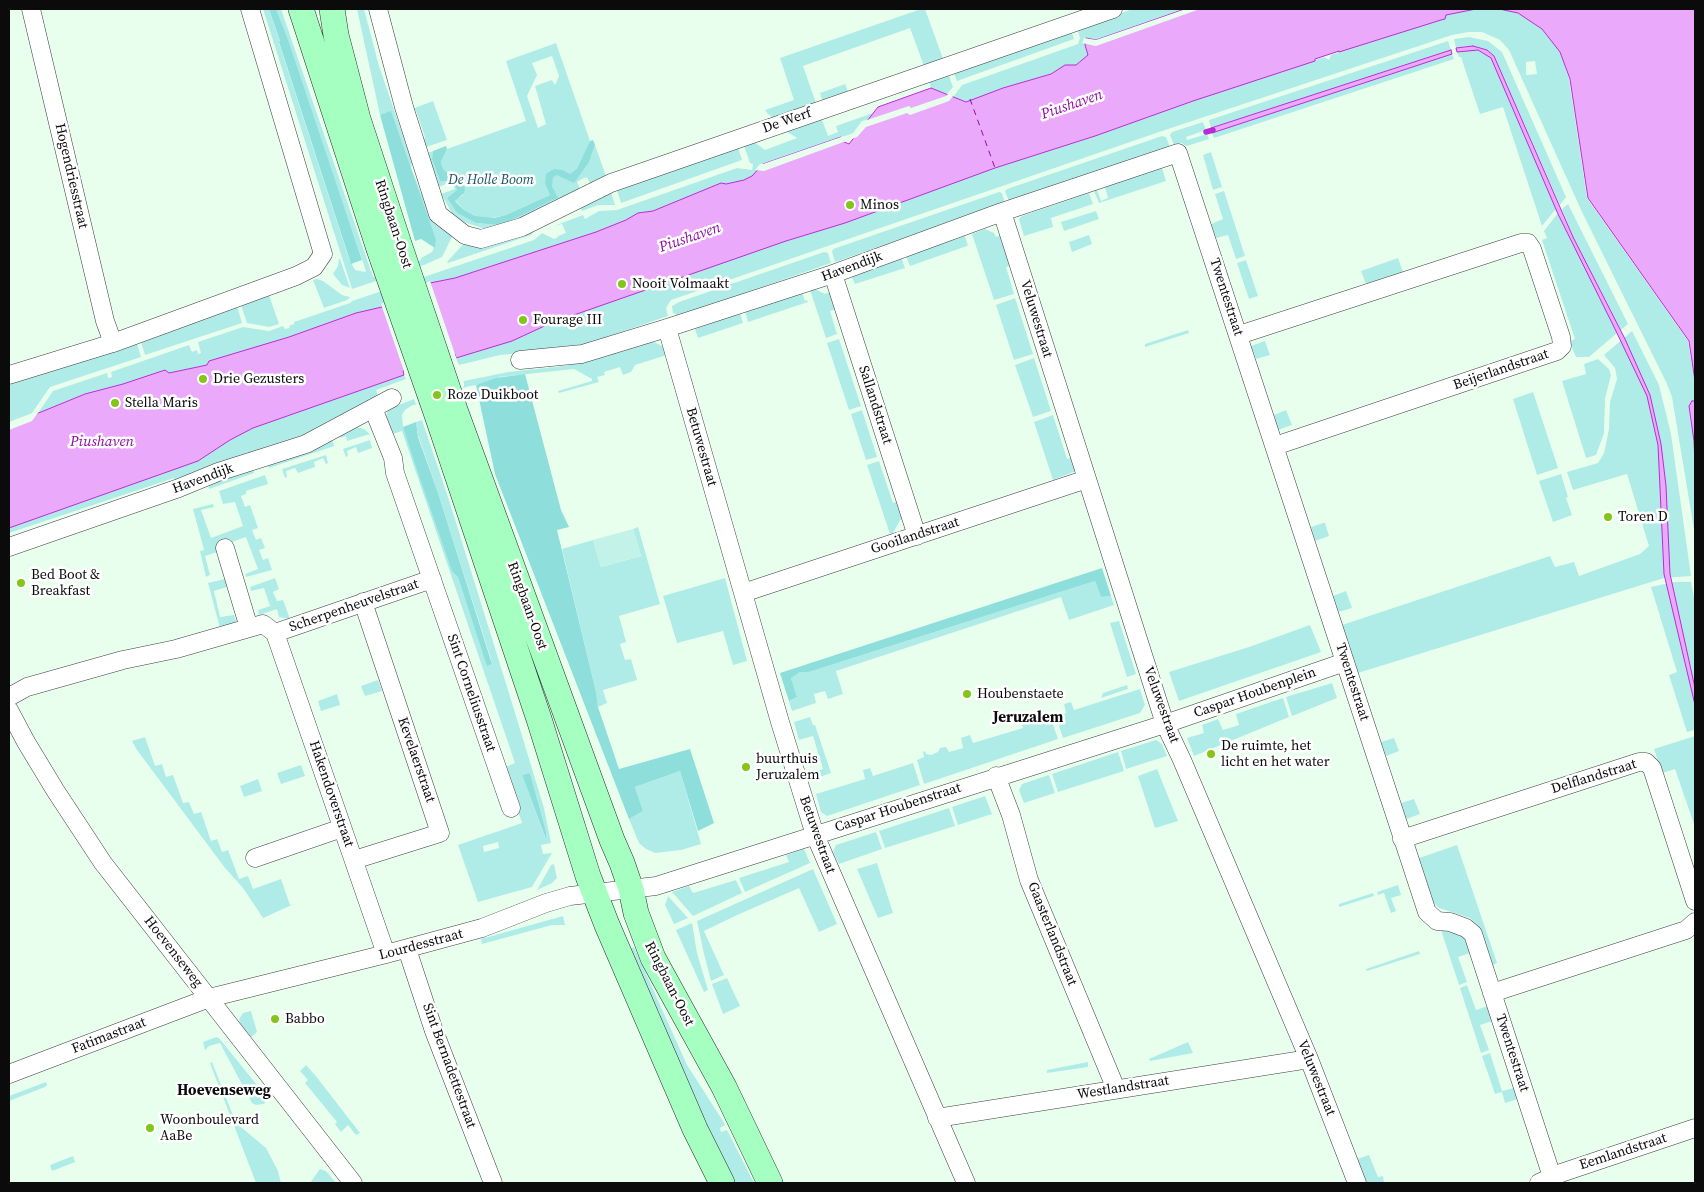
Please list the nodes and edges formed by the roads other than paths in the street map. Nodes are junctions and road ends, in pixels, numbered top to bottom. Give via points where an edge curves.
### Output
1 (31, 9) edge
2 (250, 9) edge
3 (301, 9) edge
4 (332, 9) edge
5 (378, 9) edge
6 (1113, 9) edge
7 (1178, 154) joint
8 (1002, 212) junction
9 (389, 246) junction
10 (833, 274) junction
11 (667, 328) junction
12 (1239, 335) junction
13 (113, 343) junction
14 (520, 360) dead end
15 (9, 375) edge
16 (392, 398) dead end
17 (373, 408) junction
18 (446, 414) junction
19 (1275, 446) junction
20 (1086, 479) junction
21 (917, 536) junction
22 (9, 546) edge
23 (225, 548) dead end
24 (432, 578) junction
25 (744, 593) junction
26 (363, 602) junction
27 (249, 628) junction
28 (275, 634) junction
29 (1345, 662) junction
30 (9, 697) edge
31 (9, 710) edge
32 (1164, 724) junction
33 (996, 776) junction
34 (510, 808) dead end
35 (342, 828) junction
36 (815, 835) junction
37 (1402, 839) junction
38 (256, 858) dead end
39 (354, 860) junction
40 (630, 889) junction
41 (596, 893) junction
42 (1695, 901) edge
43 (1695, 922) edge
44 (407, 949) junction
45 (386, 954) junction
46 (1492, 993) junction
47 (209, 998) junction
48 (1309, 1059) junction
49 (9, 1074) edge
50 (1116, 1089) junction
51 (938, 1118) junction
52 (1695, 1128) edge
53 (1548, 1181) edge
54 (353, 1183) edge
55 (493, 1183) edge
56 (722, 1183) edge
57 (770, 1183) edge
58 (966, 1183) edge
59 (1357, 1183) edge

1 - 13 street, Hogendriesstraat
2 - 13 street via 323,254 314,266 296,276
3 - 9 main road, Ringbaan-Oost
4 - 9 main road, Ringbaan-Oost
5 - 6 street, De Werf via 404,107 438,214 465,234 481,239 522,227 611,183
7 - 8 street, Havendijk
7 - 12 street, Twentestraat
8 - 10 street, Havendijk
8 - 20 street, Veluwestraat
9 - 18 main road, Ringbaan-Oost
10 - 11 street, Havendijk
10 - 21 street, Sallandstraat
11 - 14 street, Havendijk via 582,354
11 - 25 street, Betuwestraat
12 - 19 street, Twentestraat
12 - 19 street, Beijerlandstraat via 1521,243 1532,249 1561,337 1562,346 1557,351
13 - 15 street
16 - 17 street, Havendijk
17 - 22 street, Havendijk via 306,444
17 - 24 street, Scherpenheuvelstraat via 393,458 395,473
18 - 40 main road, Ringbaan-Oost
18 - 41 main road, Ringbaan-Oost via 588,876
19 - 29 street, Twentestraat
20 - 21 street, Gooilandstraat
20 - 32 street, Veluwestraat
21 - 25 street, Gooilandstraat
23 - 27 street
24 - 26 street, Scherpenheuvelstraat
24 - 34 street, Sint Corneliusstraat
25 - 36 street, Betuwestraat
26 - 28 street, Scherpenheuvelstraat
26 - 39 street, Kevelaerstraat via 440,833
27 - 28 street, Scherpenheuvelstraat via 264,624
27 - 30 street, Scherpenheuvelstraat via 44,682
28 - 35 street, Hakendoverstraat
29 - 32 street, Caspar Houbenplein
29 - 37 street, Twentestraat
31 - 47 street, Hoevenseweg via 55,790 103,863
32 - 33 street, Caspar Houbenstraat
32 - 48 street, Veluwestraat
33 - 36 street, Caspar Houbenstraat
33 - 50 street, Gaasterlandstraat via 1011,815 1029,880
35 - 38 street
35 - 39 street, Hakendoverstraat
36 - 40 street, Caspar Houbenstraat via 656,886
36 - 51 street, Betuwestraat
37 - 42 street, Delflandstraat via 1646,762 1652,768
37 - 46 street, Twentestraat via 1427,912 1437,921 1450,922 1472,934
39 - 45 street, Hakendoverstraat
40 - 41 street, Lourdesstraat
40 - 57 main road, Ringbaan-Oost via 653,958 724,1086
41 - 44 street, Lourdesstraat via 558,899 485,927
41 - 56 main road, Ringbaan-Oost via 687,1111
43 - 46 street via 1686,930
44 - 45 street, Lourdesstraat
44 - 55 street, Sint Bernadettestraat via 434,1031
45 - 47 street, Lourdesstraat
46 - 53 street, Twentestraat
47 - 49 street, Fatimastraat
47 - 54 street, Hoevenseweg
48 - 50 street, Westlandstraat
48 - 59 street, Veluwestraat
50 - 51 street, Westlandstraat
51 - 58 street, Betuwestraat
52 - 53 street, Eemlandstraat via 1561,1173

